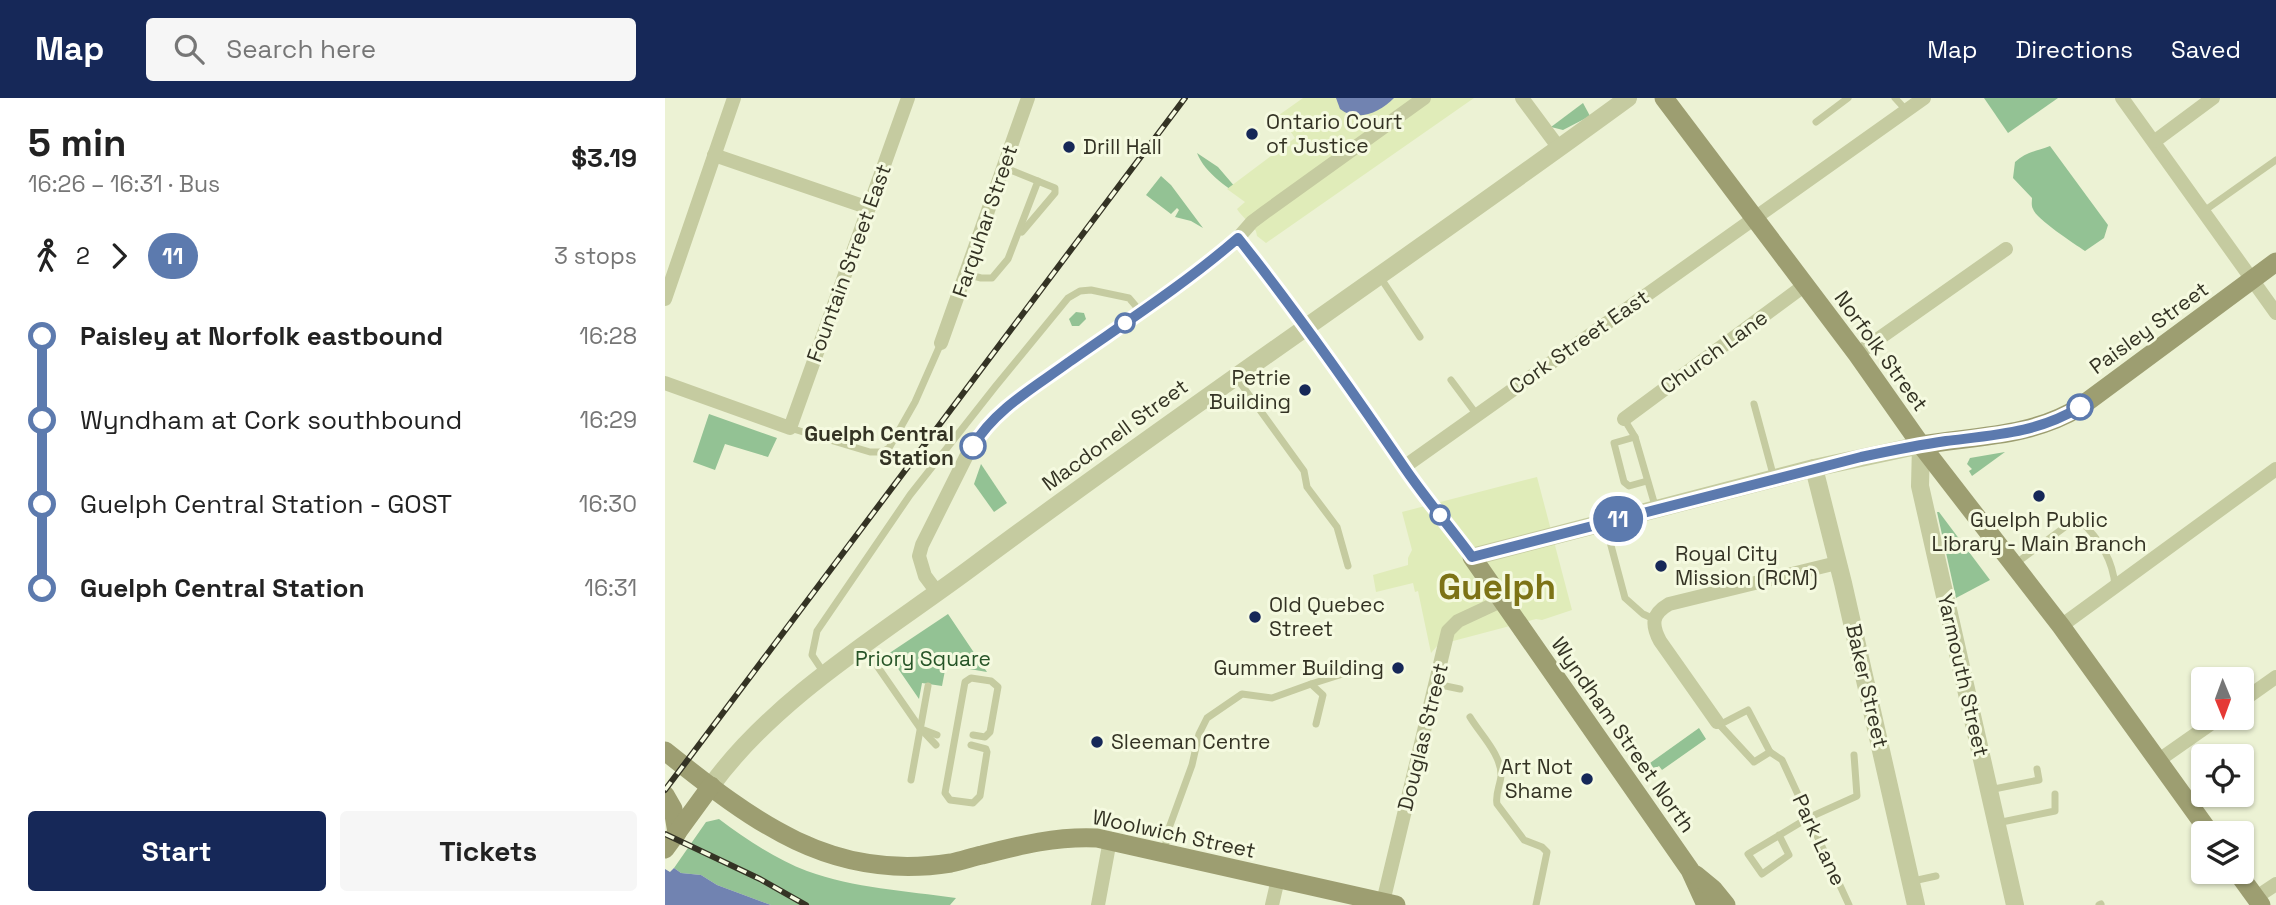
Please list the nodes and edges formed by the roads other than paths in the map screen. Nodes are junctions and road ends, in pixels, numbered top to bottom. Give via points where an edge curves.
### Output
1 (734, 98) edge
2 (908, 98) edge
3 (1028, 98) edge
4 (1424, 98) edge
5 (1522, 98) edge
6 (1628, 98) edge
7 (1664, 98) edge
8 (1848, 98) edge
9 (1895, 98) edge
10 (1924, 98) edge
11 (2122, 98) edge
12 (2213, 98) edge
13 (1906, 110) junction
14 (1816, 122) dead end
15 (2155, 141) junction
16 (1559, 148) junction
17 (714, 155) junction
18 (2276, 160) edge
19 (1003, 167) junction
20 (1038, 181) junction
21 (869, 208) junction
22 (2204, 211) junction
23 (1755, 219) junction
24 (1018, 236) junction
25 (1238, 238) dead end
26 (2006, 249) dead end
27 (2276, 261) edge
28 (966, 274) junction
29 (1378, 275) junction
30 (2252, 279) junction
31 (1805, 285) junction
32 (1161, 297) dead end
33 (665, 299) edge
34 (1141, 311) junction
35 (2276, 313) edge
36 (1420, 337) dead end
37 (941, 343) joint
38 (1857, 354) junction
39 (1236, 377) junction
40 (1451, 380) dead end
41 (665, 383) edge
42 (1754, 404) dead end
43 (1477, 415) junction
44 (1624, 419) joint
45 (790, 428) junction
46 (1635, 437) junction
47 (1921, 445) junction
48 (1404, 467) dead end
49 (1814, 468) junction
50 (2276, 469) edge
51 (1775, 478) junction
52 (1647, 481) junction
53 (1656, 510) junction
54 (1605, 522) junction
55 (1472, 557) joint
56 (1837, 563) junction
57 (2014, 565) junction
58 (1348, 566) dead end
59 (2115, 586) junction
60 (937, 592) junction
61 (1501, 601) junction
62 (1654, 619) junction
63 (2061, 626) junction
64 (864, 646) junction
65 (1349, 672) dead end
66 (826, 675) junction
67 (2276, 677) edge
68 (1311, 684) junction
69 (1436, 684) junction
70 (928, 686) dead end
71 (1460, 689) dead end
72 (2254, 693) edge
73 (1470, 716) dead end
74 (1719, 723) junction
75 (1316, 724) dead end
76 (920, 728) junction
77 (2202, 730) edge
78 (937, 735) dead end
79 (973, 735) dead end
80 (936, 745) dead end
81 (971, 745) dead end
82 (665, 751) edge
83 (1770, 752) junction
84 (1854, 755) dead end
85 (2159, 760) junction
86 (2036, 769) dead end
87 (911, 780) dead end
88 (712, 786) junction
89 (1989, 790) junction
90 (2055, 794) dead end
91 (665, 795) edge
92 (1808, 818) junction
93 (2202, 821) edge
94 (1997, 823) junction
95 (677, 833) junction
96 (1779, 835) junction
97 (1110, 840) junction
98 (665, 849) edge
99 (1164, 852) junction
100 (1690, 870) junction
101 (1936, 876) dead end
102 (1278, 879) junction
103 (1911, 882) junction
104 (2243, 884) edge
105 (2276, 884) edge
106 (2253, 903) edge
107 (1390, 904) edge
108 (1098, 905) edge
109 (1272, 905) edge
110 (1536, 905) edge
111 (1706, 905) edge
112 (1726, 905) edge
113 (1849, 905) edge
114 (1916, 905) edge
115 (2015, 905) edge

1 - 17 street
2 - 21 street, Fountain Street East
3 - 19 street, Farquhar Street
4 - 25 street via 1252,222
5 - 16 street
6 - 16 street, Macdonell Street
7 - 23 main road, Norfolk Street
8 - 14 lane
9 - 13 lane
10 - 13 street, Cork Street East
11 - 15 street
12 - 15 street
13 - 23 street, Cork Street East
15 - 22 street
16 - 29 street, Macdonell Street
17 - 21 street
17 - 33 street
18 - 22 lane
19 - 20 lane
19 - 28 street, Farquhar Street
20 - 24 lane
20 - 24 lane via 1055,188 1055,193
21 - 45 street, Fountain Street East
22 - 30 street
23 - 31 main road, Norfolk Street
23 - 43 street, Cork Street East
24 - 28 lane via 1008,259 992,278
26 - 38 street
27 - 30 main road, Paisley Street
28 - 37 street, Farquhar Street
29 - 36 lane
29 - 39 street, Macdonell Street
30 - 35 street
30 - 47 main road, Paisley Street via 2080,407 2054,421 2021,432
31 - 38 main road, Norfolk Street
31 - 44 street, Church Lane
32 - 34 street
34 - 60 street via 1009,405 980,434 919,556 925,576
34 - 66 lane via 1129,298 1091,290 1067,299 910,495 817,631 812,655
37 - 45 lane via 890,448 870,452
38 - 47 main road, Norfolk Street
39 - 58 lane via 1304,471 1307,487 1337,527
39 - 60 street, Macdonell Street
40 - 43 lane
41 - 45 street
42 - 51 lane
43 - 48 street, Cork Street East
44 - 46 lane
46 - 52 lane
46 - 52 lane via 1614,443 1624,482 1629,486
47 - 49 street
47 - 57 main road, Norfolk Street
47 - 89 street, Yarmouth Street via 1920,486
49 - 51 street
49 - 56 street, Baker Street
50 - 59 street
51 - 53 street
52 - 53 lane
53 - 54 street
54 - 55 street
54 - 62 lane via 1625,598
55 - 61 main road, Wyndham Street North
56 - 62 street via 1669,604
56 - 103 street, Baker Street
57 - 59 lane via 2079,520 2110,559
57 - 63 main road, Norfolk Street
59 - 63 street
60 - 64 street, Macdonell Street
61 - 69 street, Douglas Street via 1448,631
61 - 100 main road, Wyndham Street North
62 - 74 street via 1660,641
63 - 85 main road, Norfolk Street
64 - 66 street, Macdonell Street
64 - 76 lane
65 - 68 lane
66 - 88 street, Macdonell Street via 754,736
67 - 72 street
68 - 75 lane via 1323,695
68 - 99 lane via 1272,698 1242,694 1206,718
69 - 71 lane
69 - 107 street, Douglas Street
70 - 76 lane
73 - 110 lane via 1498,761 1497,804 1524,840 1547,852
74 - 83 lane via 1754,762
74 - 83 lane, Park Lane via 1748,710
76 - 78 lane
76 - 80 lane
76 - 87 lane
77 - 85 street
79 - 81 lane via 985,737 990,732 998,687 971,678 965,682 945,793 950,800 974,803 980,796 987,752
82 - 88 main road, Woolwich Street
83 - 92 lane, Park Lane via 1782,760
84 - 92 lane via 1857,796
85 - 93 main road, Norfolk Street
86 - 89 lane via 2039,780
88 - 95 main road, Macdonell Street
88 - 97 main road, Woolwich Street via 775,830 827,855 861,863 936,865 1056,839
89 - 94 street, Yarmouth Street
90 - 94 lane via 2055,811
91 - 95 main road
92 - 96 lane
92 - 113 lane, Park Lane
94 - 115 street, Yarmouth Street
95 - 98 main road, Macdonell Street
96 - 96 lane via 1789,855 1762,874 1748,854
97 - 99 main road, Woolwich Street
97 - 108 street
99 - 102 main road, Woolwich Street
100 - 111 main road, Wyndham Street North
100 - 112 main road, Wyndham Street North
101 - 103 lane
102 - 107 main road, Woolwich Street
102 - 109 street
103 - 114 street, Baker Street
104 - 106 main road
105 - 106 street

